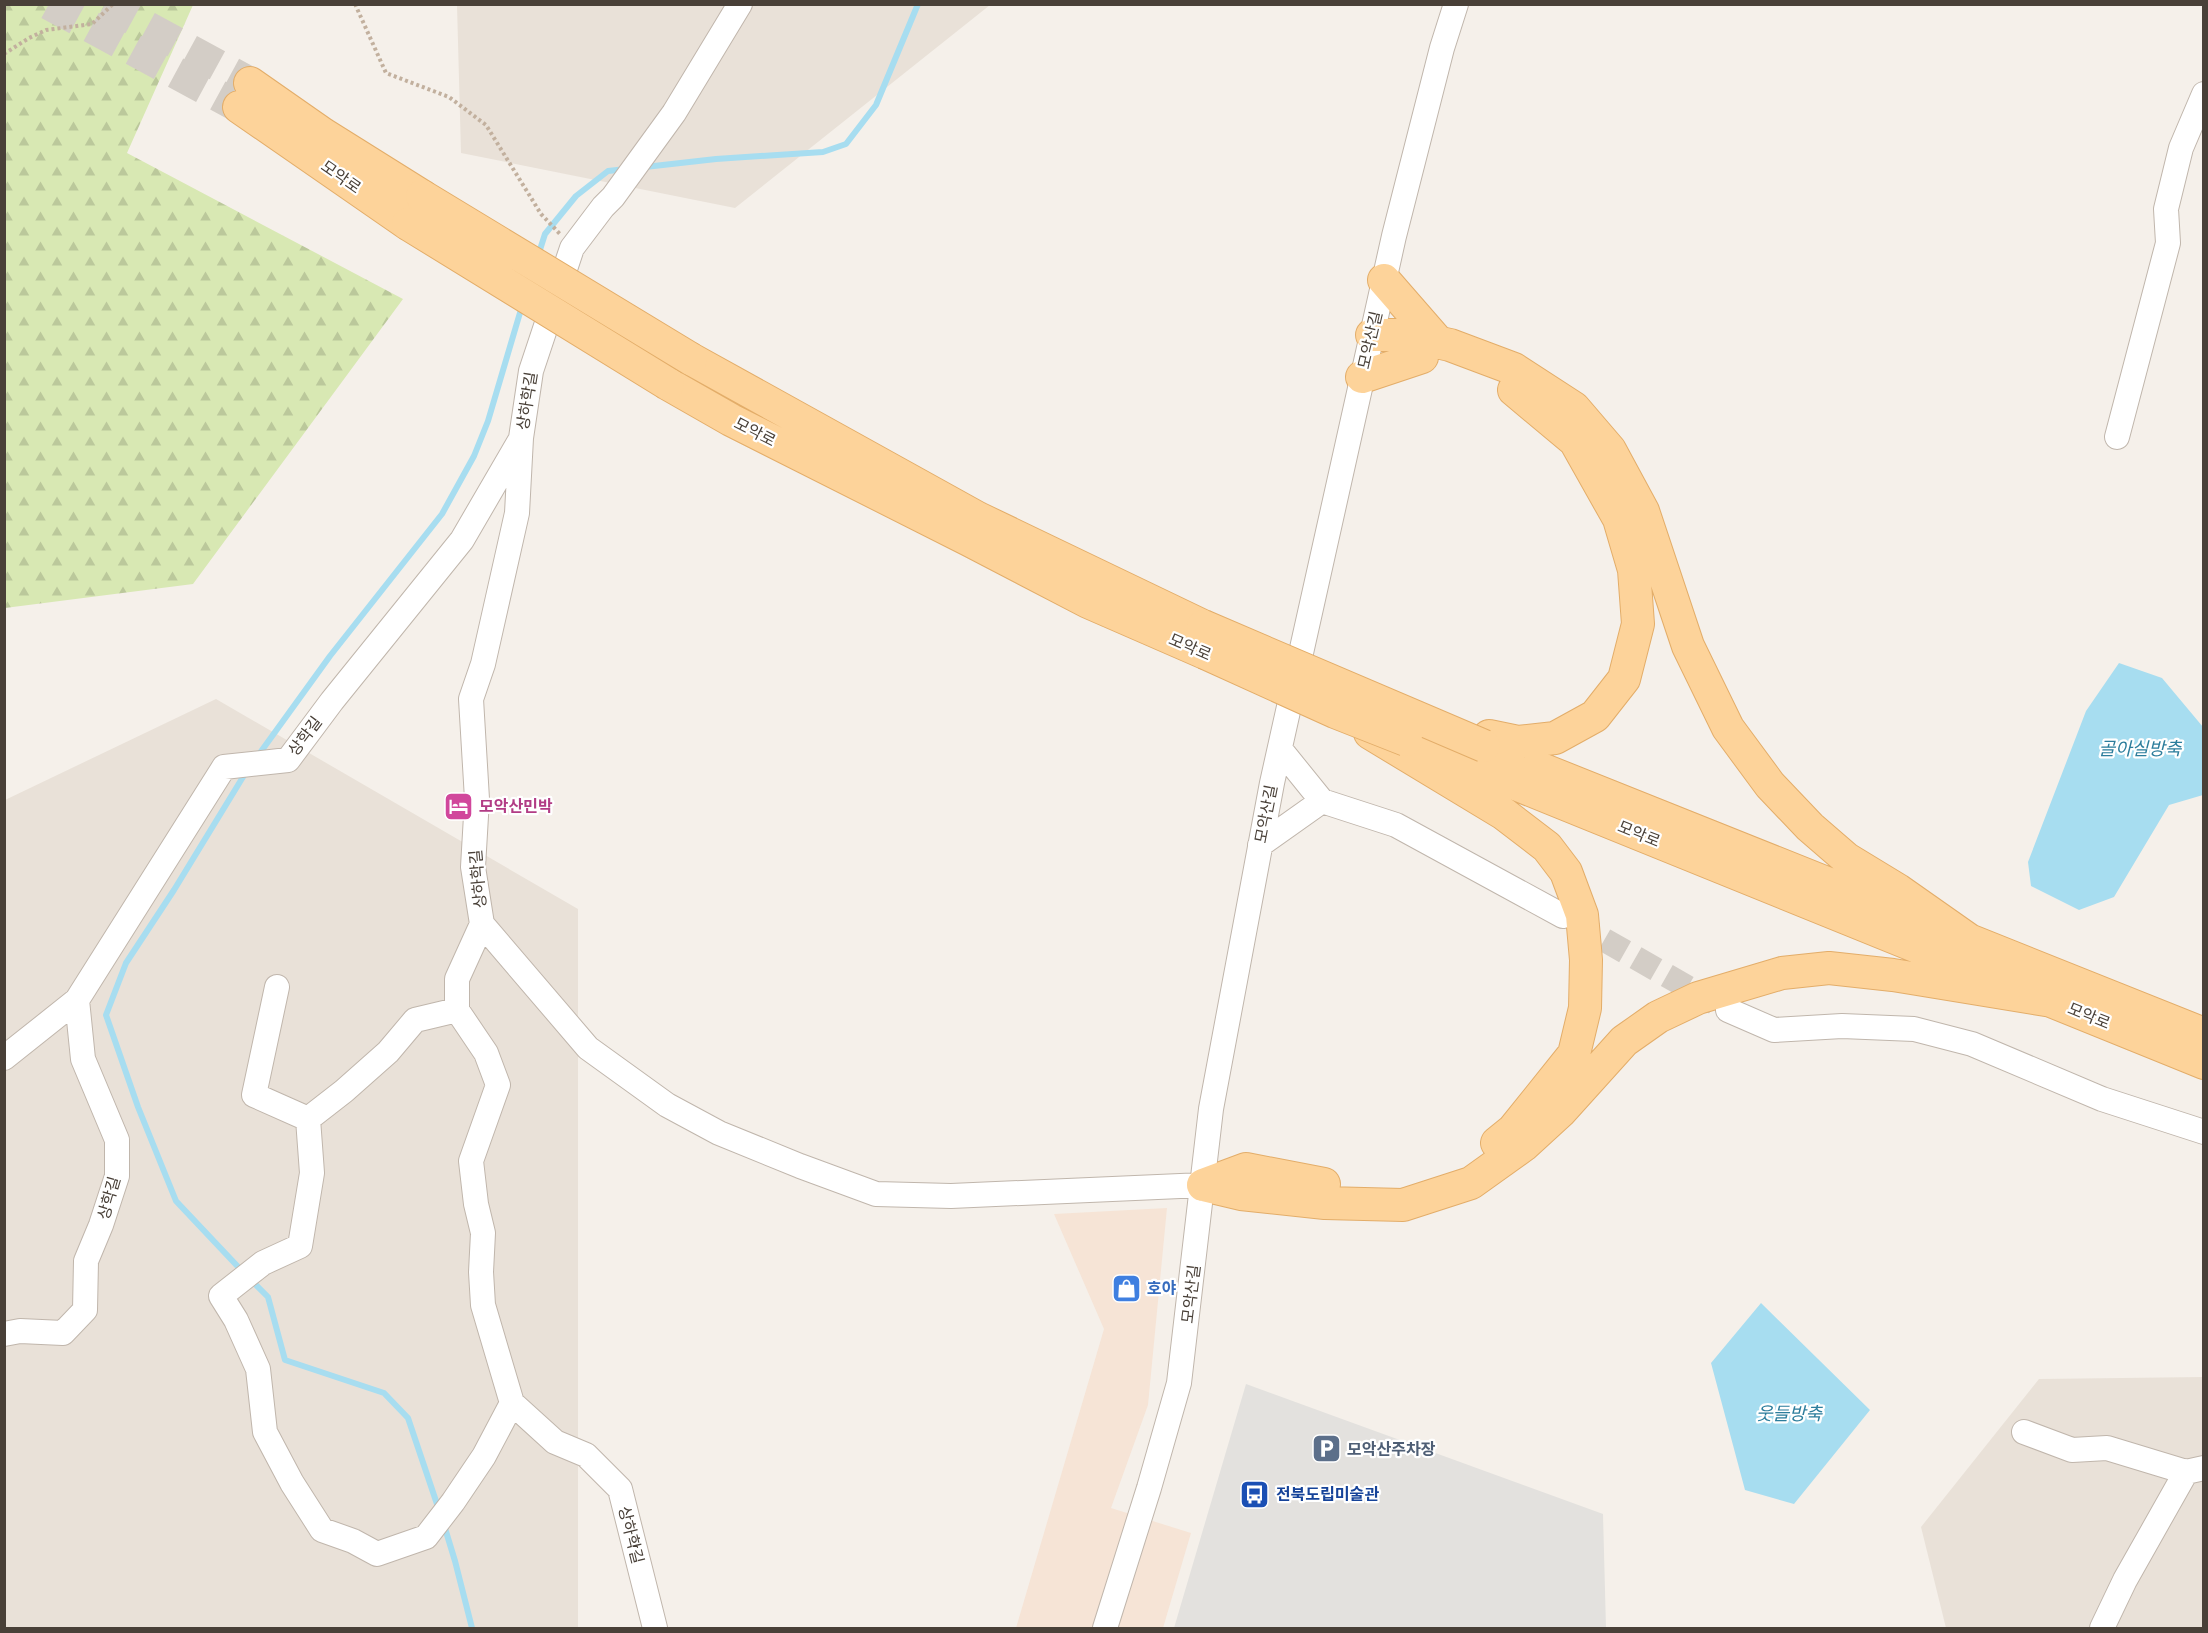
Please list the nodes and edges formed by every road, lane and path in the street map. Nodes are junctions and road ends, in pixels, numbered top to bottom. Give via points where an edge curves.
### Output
1 (113, 4) edge
2 (356, 4) edge
3 (740, 4) edge
4 (1456, 4) edge
5 (4, 54) edge
6 (2204, 94) edge
7 (541, 214) dead end
8 (1384, 280) junction
9 (1372, 335) junction
10 (1430, 350) junction
11 (1362, 377) junction
12 (2117, 437) dead end
13 (521, 438) junction
14 (1204, 639) junction
15 (1398, 709) junction
16 (1335, 712) junction
17 (1280, 749) junction
18 (1322, 801) junction
19 (1260, 845) junction
20 (1563, 916) tunnel mouth
21 (482, 924) junction
22 (1972, 942) junction
23 (277, 987) dead end
24 (77, 1000) junction
25 (2052, 1001) junction
26 (1728, 1010) tunnel mouth
27 (457, 1011) junction
28 (2204, 1035) edge
29 (4, 1058) edge
30 (2204, 1063) edge
31 (308, 1119) junction
32 (2204, 1132) edge
33 (1203, 1185) junction
34 (4, 1334) edge
35 (512, 1403) junction
36 (2024, 1432) dead end
37 (2195, 1470) edge
38 (652, 1626) edge
39 (1105, 1629) edge
40 (2102, 1629) edge

1 - 5 path via 92,24 46,30
2 - 7 path via 386,73 449,97 486,125
3 - 13 street, 상하학길 via 674,113 572,248 531,371
4 - 8 street, 모악산길
6 - 12 street via 2181,148 2166,209 2168,243
8 - 9 street, 모악산길
8 - 10 main road
9 - 10 main road via 1404,335
9 - 11 street, 모악산길
10 - 11 main road
10 - 15 main road via 1519,392 1575,441 1619,519 1634,570 1638,624 1624,680 1595,716 1555,738 1518,742 1454,729
10 - 22 main road via 1450,345 1514,369 1574,408 1610,450 1643,511 1688,646 1728,728 1770,785 1846,859
11 - 17 street, 모악산길
13 - 21 street, 상하학길 via 517,513 483,664 471,699 477,798 473,867
13 - 24 street, 상학길 via 462,540 288,760 224,767
14 - 14 main road, 모악로, bridge via 691,359 323,134 245,95 408,224 731,420 1088,602
14 - 15 main road, 모악로, bridge
14 - 16 main road, 모악로, bridge
15 - 22 main road, 모악로, bridge
16 - 25 main road, 모악로, bridge
16 - 33 main road via 1504,814 1546,847 1566,872 1582,915 1587,960 1586,1008 1574,1054 1513,1130 1465,1168 1403,1188 1329,1185 1246,1169
17 - 18 street
17 - 19 street, 모악산길
18 - 19 street
18 - 20 street via 1396,825
19 - 33 street, 모악산길 via 1210,1109
21 - 27 street, 상하학길 via 457,979
21 - 33 street via 588,1048 667,1105 719,1132 876,1194 951,1196
22 - 28 main road, 모악로
23 - 31 street via 254,1095
24 - 29 street, 상학길
24 - 34 street, 상학길 via 83,1059 117,1140 117,1176 86,1261 85,1310 63,1333
25 - 30 main road, 모악로
25 - 33 main road via 1829,968 1782,973 1698,998 1658,1017 1624,1041 1560,1112 1524,1145 1471,1183 1403,1205 1262,1197
26 - 32 street via 1774,1030 1842,1026 1914,1029 1972,1044 2102,1099
27 - 31 street via 415,1020 388,1052
27 - 35 street via 486,1053 498,1085 471,1161 483,1233 483,1305
31 - 35 street via 312,1173 300,1246 263,1263 221,1296 258,1369 265,1432 322,1530 377,1554 426,1537 484,1456
33 - 39 street, 모악산길 via 1179,1383
35 - 38 street, 상하학길 via 555,1442 586,1455 620,1489
36 - 37 street via 2072,1450 2107,1448
37 - 40 street via 2125,1580

